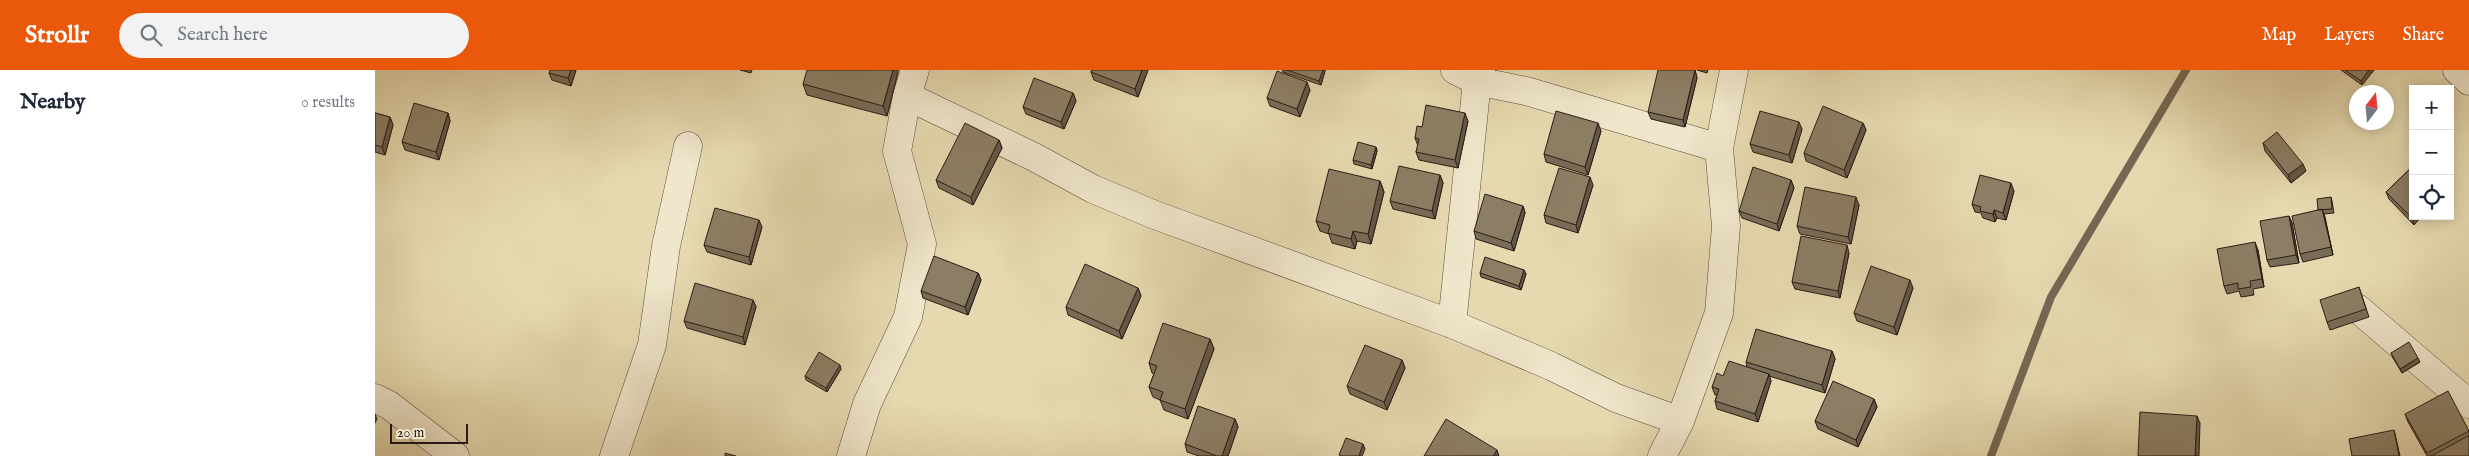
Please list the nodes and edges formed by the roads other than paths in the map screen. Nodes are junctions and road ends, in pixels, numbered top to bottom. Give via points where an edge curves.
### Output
1 (915, 70) edge
2 (1734, 70) edge
3 (2457, 70) edge
4 (1471, 74) edge
5 (2469, 81) edge
6 (907, 96) junction
7 (688, 146) dead end
8 (1719, 148) junction
9 (2357, 308) edge
10 (1451, 324) junction
11 (375, 398) edge
12 (2469, 404) edge
13 (1680, 421) junction
14 (455, 456) edge
15 (614, 456) edge
16 (851, 456) edge
17 (1662, 456) edge

1 - 6 street
2 - 8 street
3 - 5 street
4 - 8 street
4 - 10 street
6 - 10 street via 1093,189
6 - 16 street via 897,151 922,244 908,317 867,404
7 - 15 street via 666,246 651,345
8 - 13 street via 1726,226 1719,313
9 - 12 street
10 - 13 street via 1551,366 1616,398
11 - 14 street
13 - 17 street

